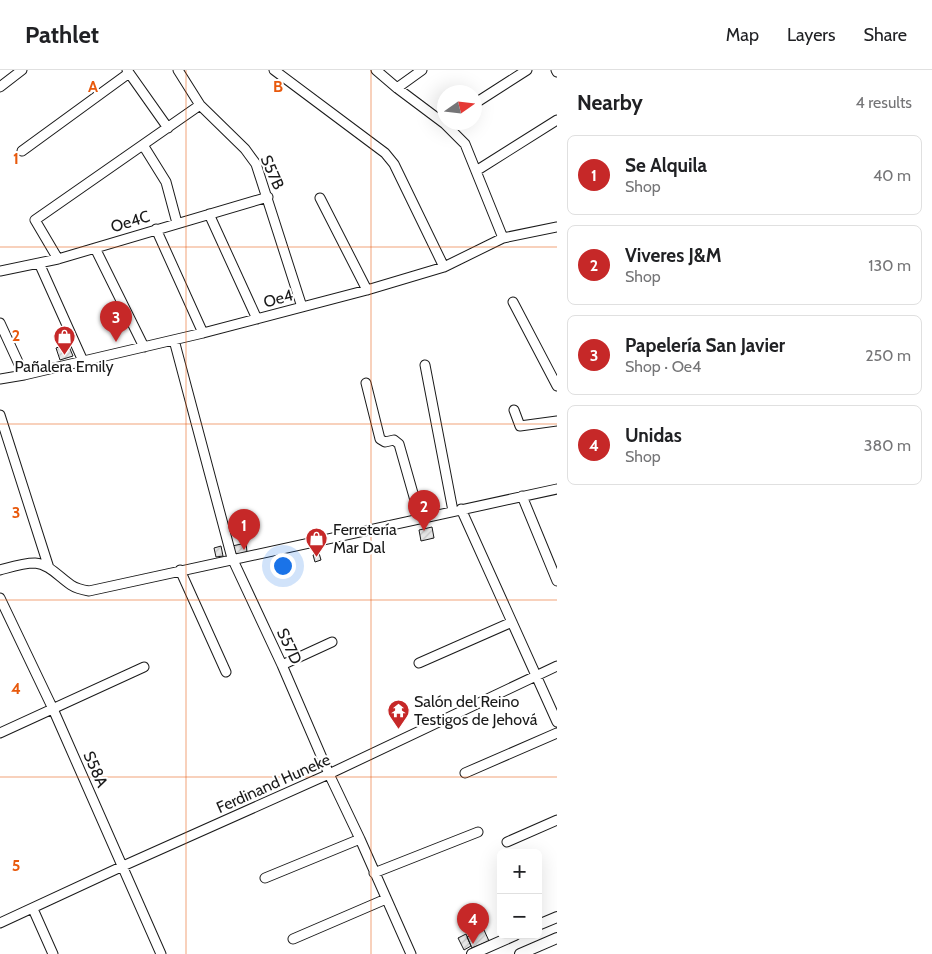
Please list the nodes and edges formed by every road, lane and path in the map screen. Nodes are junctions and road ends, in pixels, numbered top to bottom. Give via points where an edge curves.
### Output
1 (22, 70) edge
2 (178, 70) edge
3 (274, 70) edge
4 (376, 70) edge
5 (422, 70) edge
6 (527, 70) edge
7 (128, 72) edge
8 (0, 87) edge
9 (397, 88) junction
10 (482, 99) edge
11 (200, 105) junction
12 (437, 117) edge
13 (557, 120) edge
14 (168, 128) junction
15 (452, 130) edge
16 (143, 145) junction
17 (22, 150) dead end
18 (476, 171) junction
19 (268, 197) junction
20 (320, 198) dead end
21 (209, 214) junction
22 (177, 223) junction
23 (557, 227) edge
24 (156, 229) junction
25 (503, 238) junction
26 (95, 248) junction
27 (58, 259) junction
28 (39, 264) junction
29 (444, 267) junction
30 (0, 271) edge
31 (366, 290) junction
32 (513, 302) dead end
33 (302, 307) junction
34 (257, 319) junction
35 (0, 323) edge
36 (203, 333) junction
37 (174, 340) junction
38 (144, 347) junction
39 (83, 361) junction
40 (425, 365) dead end
41 (24, 375) junction
42 (0, 379) edge
43 (366, 383) dead end
44 (557, 386) edge
45 (514, 410) dead end
46 (0, 415) edge
47 (557, 421) edge
48 (557, 489) edge
49 (522, 496) junction
50 (457, 510) junction
51 (420, 518) junction
52 (232, 558) junction
53 (49, 568) junction
54 (0, 570) edge
55 (180, 570) junction
56 (557, 581) edge
57 (0, 598) edge
58 (512, 622) junction
59 (332, 642) dead end
60 (419, 663) dead end
61 (282, 665) junction
62 (557, 666) edge
63 (144, 667) dead end
64 (226, 672) dead end
65 (536, 675) junction
66 (53, 709) junction
67 (557, 722) edge
68 (0, 733) edge
69 (557, 733) edge
70 (465, 773) dead end
71 (329, 774) junction
72 (557, 820) edge
73 (478, 832) dead end
74 (360, 839) junction
75 (507, 842) dead end
76 (122, 866) junction
77 (374, 874) junction
78 (266, 878) dead end
79 (386, 898) junction
80 (32, 909) junction
81 (557, 917) edge
82 (0, 923) edge
83 (542, 923) edge
84 (557, 938) edge
85 (294, 939) dead end
86 (506, 939) edge
87 (53, 954) edge
88 (161, 954) edge
89 (411, 954) edge
90 (472, 954) edge
91 (520, 954) edge

1 - 8 street
2 - 11 street, S57B
3 - 29 street via 394,164
4 - 9 street
5 - 9 street
6 - 10 street
7 - 14 street
7 - 17 street
9 - 12 street
11 - 14 street
11 - 19 street, S57B via 245,149 256,164
13 - 18 street
14 - 16 street
15 - 18 street via 465,144
16 - 22 street via 166,182
16 - 27 street via 35,220
18 - 25 street
19 - 21 street, Oe4C
19 - 33 street, S57B
20 - 31 street
21 - 22 street, Oe4C
21 - 34 street
22 - 24 street, Oe4C
23 - 25 street, Oe4
24 - 26 street, Oe4C
24 - 36 street
25 - 29 street, Oe4
26 - 27 street, Oe4C
26 - 38 street
27 - 28 street, Oe4C
28 - 30 street, Oe4C
28 - 39 street
29 - 31 street, Oe4
31 - 33 street, Oe4
32 - 44 street
33 - 34 street, Oe4
34 - 36 street, Oe4
35 - 41 street
36 - 37 street, Oe4
37 - 38 street, Oe4
37 - 52 street, S57D
38 - 39 street, Oe4
39 - 41 street, Oe4
40 - 50 street
41 - 42 street, Oe4
43 - 51 street via 380,439 385,442 394,440 399,444
45 - 47 street via 520,426
46 - 53 street
48 - 49 street
49 - 50 street
49 - 56 street
50 - 51 street
50 - 58 street
51 - 52 street
52 - 55 street
52 - 61 street, S57D
53 - 54 street via 37,563
53 - 55 street via 71,585 89,591
55 - 64 street
57 - 66 street, S58A
58 - 60 street
58 - 65 street
59 - 61 street
61 - 71 street, S57D
62 - 65 street, Ferdinand Huneke
63 - 66 street
65 - 67 street
65 - 71 street, Ferdinand Huneke
66 - 68 street
66 - 76 street, S58A
69 - 70 street
71 - 74 street, S57D
71 - 76 street, Ferdinand Huneke
72 - 75 street
73 - 77 street
74 - 77 street, S57D
74 - 78 street
76 - 80 street, Ferdinand Huneke
76 - 88 street, S58A
77 - 79 street, S57D
79 - 85 street
79 - 89 street, S57D
80 - 82 street, Ferdinand Huneke
80 - 87 street
81 - 83 main road
84 - 91 main road
86 - 90 main road

